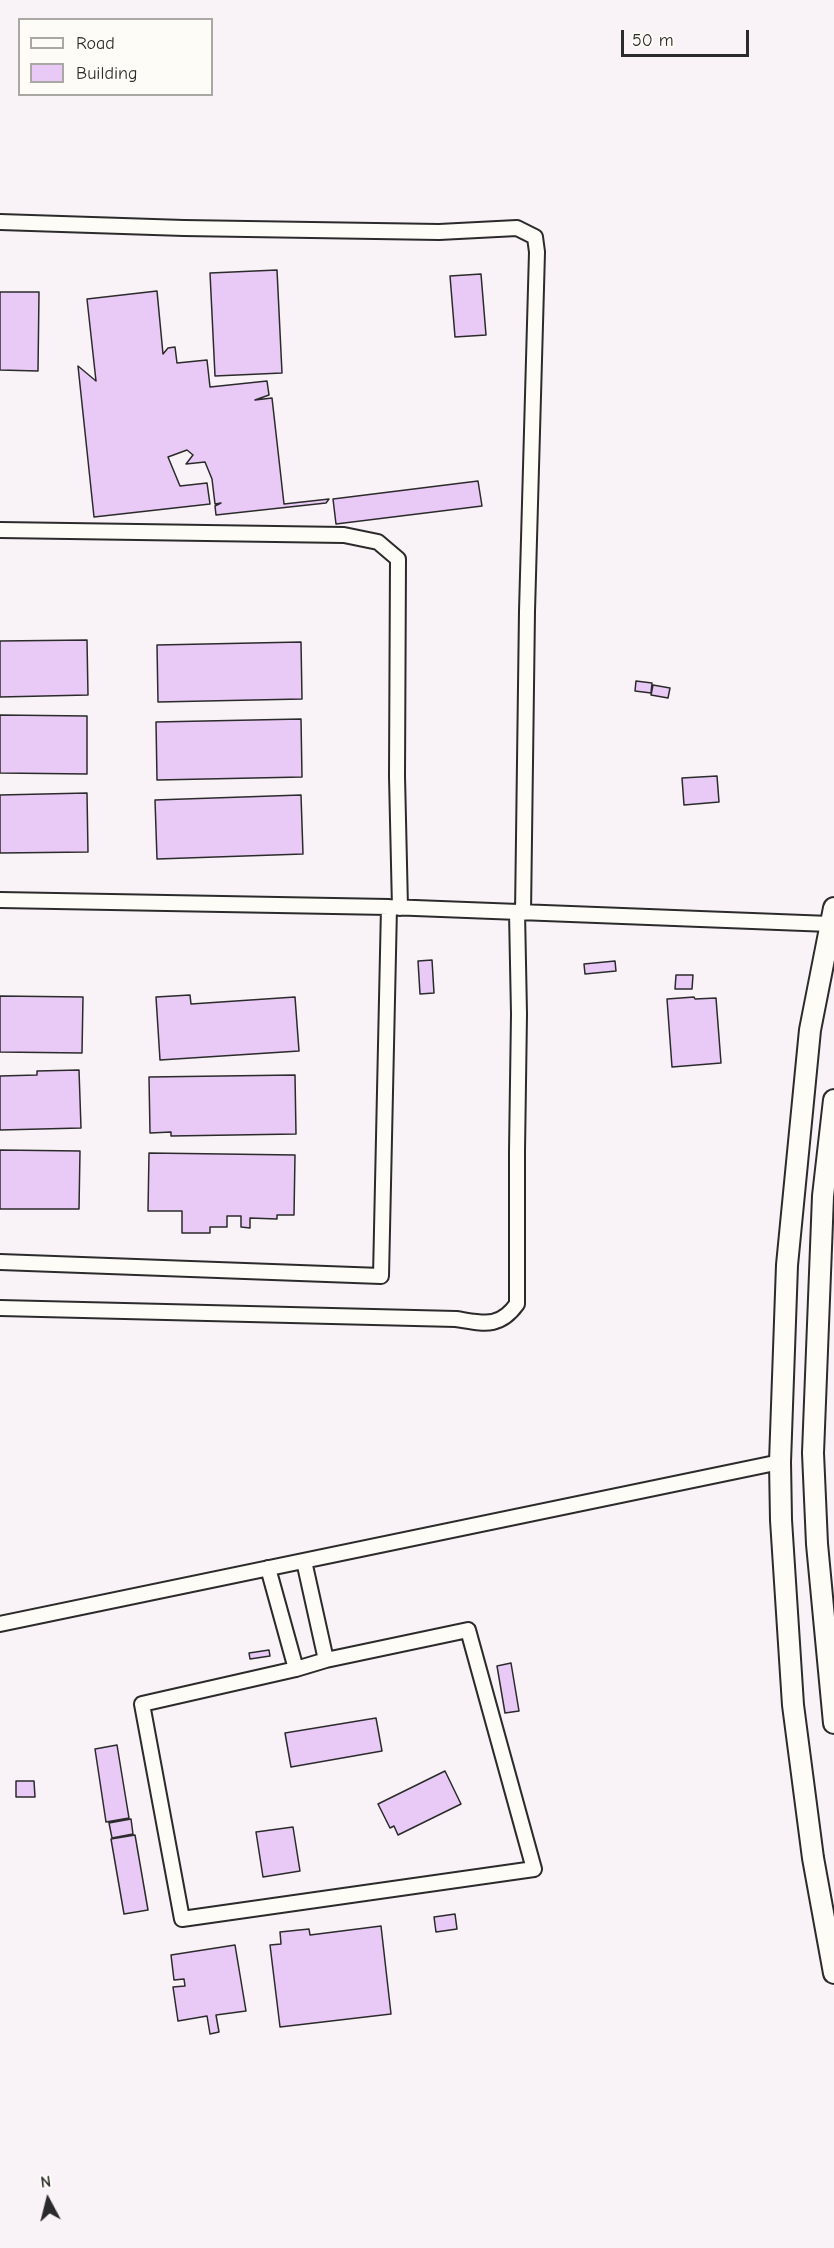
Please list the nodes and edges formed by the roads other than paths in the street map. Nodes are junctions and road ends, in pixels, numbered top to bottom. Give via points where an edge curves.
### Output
1 (0, 222) edge
2 (0, 530) edge
3 (0, 900) edge
4 (395, 908) junction
5 (520, 912) junction
6 (832, 916) edge
7 (834, 1100) edge
8 (0, 1262) edge
9 (0, 1308) edge
10 (780, 1462) junction
11 (304, 1560) junction
12 (268, 1568) junction
13 (0, 1624) edge
14 (326, 1660) junction
15 (296, 1669) junction
16 (834, 1723) edge
17 (834, 1973) edge

1 - 5 street via 439,232 517,228 535,237
2 - 4 street via 344,535 378,542 398,559
3 - 4 street
4 - 5 street
4 - 8 street via 381,1276
5 - 6 street
5 - 9 street via 517,1304 510,1314 499,1322 479,1322
6 - 10 street via 810,1030 787,1265
7 - 16 street via 823,1196 813,1453 817,1544
10 - 11 street
10 - 17 street via 793,1705 813,1858
11 - 12 street
11 - 14 street
12 - 13 street
12 - 15 street
14 - 15 street
14 - 15 street via 468,1630 534,1869 182,1919 142,1704

